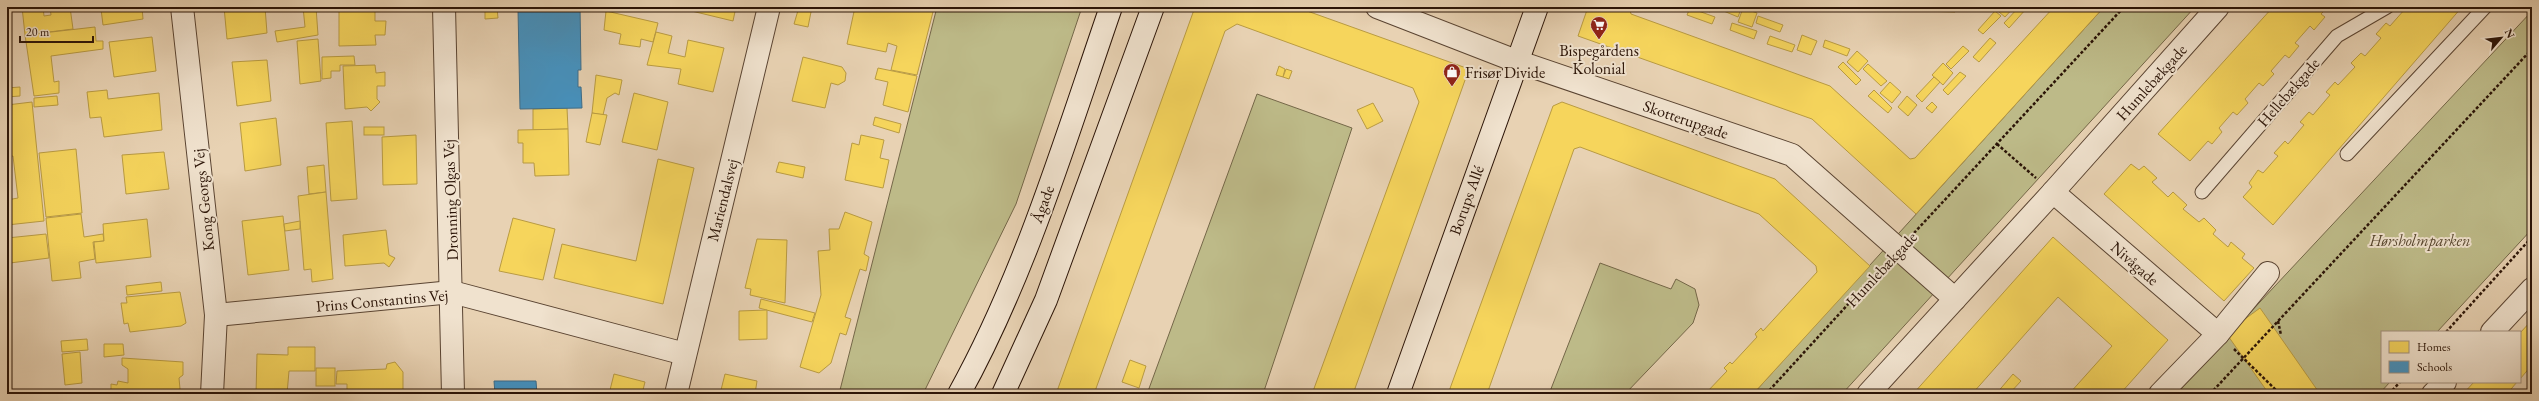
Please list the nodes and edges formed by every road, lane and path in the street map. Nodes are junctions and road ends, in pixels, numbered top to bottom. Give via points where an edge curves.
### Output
1 (182, 7) edge
2 (444, 7) edge
3 (769, 7) edge
4 (1111, 7) edge
5 (1153, 7) edge
6 (1377, 7) edge
7 (1537, 7) edge
8 (2124, 7) edge
9 (2218, 7) edge
10 (2387, 7) edge
11 (2485, 7) edge
12 (2532, 49) edge
13 (1516, 61) junction
14 (1997, 144) junction
15 (2347, 154) dead end
16 (2053, 192) junction
17 (2202, 192) dead end
18 (2532, 237) edge
19 (1898, 251) junction
20 (2268, 273) dead end
21 (2532, 289) edge
22 (452, 292) junction
23 (1954, 299) junction
24 (216, 315) junction
25 (2277, 320) junction
26 (2447, 331) edge
27 (2493, 331) edge
28 (2218, 334) junction
29 (2281, 335) dead end
30 (685, 354) junction
31 (2243, 357) junction
32 (2399, 383) edge
33 (2444, 383) edge
34 (212, 394) edge
35 (453, 394) edge
36 (676, 394) edge
37 (959, 394) edge
38 (1003, 394) edge
39 (1398, 394) edge
40 (1766, 394) edge
41 (1868, 394) edge
42 (2160, 394) edge
43 (2210, 394) edge
44 (2280, 394) edge
45 (2389, 394) edge
46 (2433, 394) edge

1 - 24 street, Kong Georgs Vej
2 - 22 street, Dronning Olgas Vej
3 - 30 street, Mariendalsvej
4 - 37 street, Ågade via 1036,222 988,337
5 - 38 street via 1046,300
6 - 13 street, Skotterupgade
7 - 13 street, Borups Allé
8 - 14 path, Humlebækgade
9 - 16 street, Humlebækgade
10 - 17 lane, Hellebækgade via 2337,36
11 - 15 lane
12 - 25 path
13 - 19 street, Skotterupgade via 1792,155
13 - 39 street, Borups Allé
14 - 16 path
14 - 19 path, Humlebækgade
16 - 23 street, Humlebækgade
16 - 28 street, Nivågade
18 - 26 path
19 - 23 street, Skotterupgade
19 - 40 path, Humlebækgade
20 - 28 street
21 - 27 street
22 - 24 street, Prins Constantins Vej
22 - 30 street, Prins Constantins Vej
22 - 35 street, Dronning Olgas Vej
23 - 41 street, Humlebækgade
24 - 34 street, Kong Georgs Vej
25 - 29 path
25 - 31 path
28 - 42 street
30 - 36 street, Mariendalsvej
31 - 43 path
31 - 44 path
32 - 45 path
33 - 46 street

